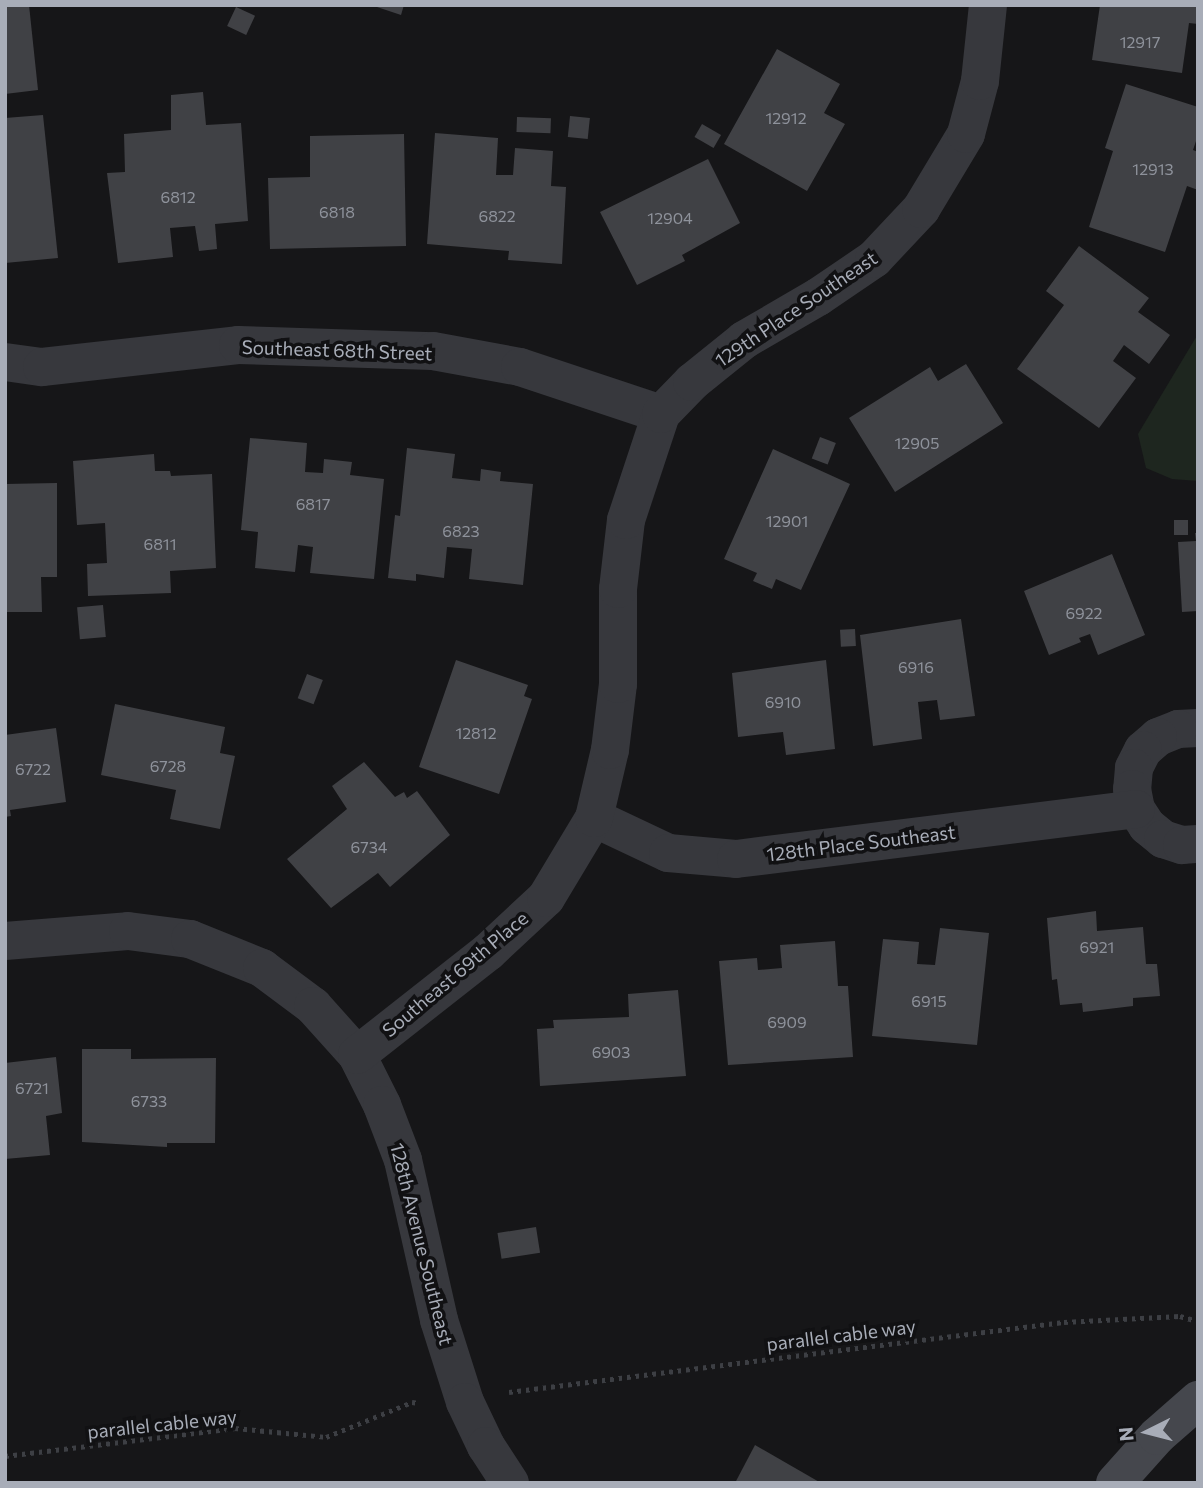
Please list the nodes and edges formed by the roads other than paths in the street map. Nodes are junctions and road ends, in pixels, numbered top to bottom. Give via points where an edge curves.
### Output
1 (988, 5) edge
2 (5, 362) edge
3 (661, 414) junction
4 (1198, 728) edge
5 (1136, 809) junction
6 (594, 818) junction
7 (1198, 844) edge
8 (5, 941) edge
9 (357, 1055) junction
10 (1198, 1400) edge
11 (510, 1483) edge
12 (1115, 1483) edge

1 - 3 street, 129th Place Southeast via 980,81 966,134 921,209 874,259 744,340
2 - 3 street, Southeast 68th Street via 42,367 238,345 433,351 520,367
3 - 6 street, 129th Place Southeast via 626,520 618,589 618,684 610,750
4 - 5 street via 1178,729 1143,750 1134,768
5 - 6 street, 128th Place Southeast via 736,859 668,853
5 - 7 street via 1147,827 1163,839
6 - 9 street, Southeast 69th Place via 545,898 488,953
8 - 9 street, 128th Avenue Southeast via 128,931 190,939 261,968 313,1006
9 - 11 street, 128th Avenue Southeast via 403,1160 439,1320 465,1402
10 - 12 main road via 1157,1436

